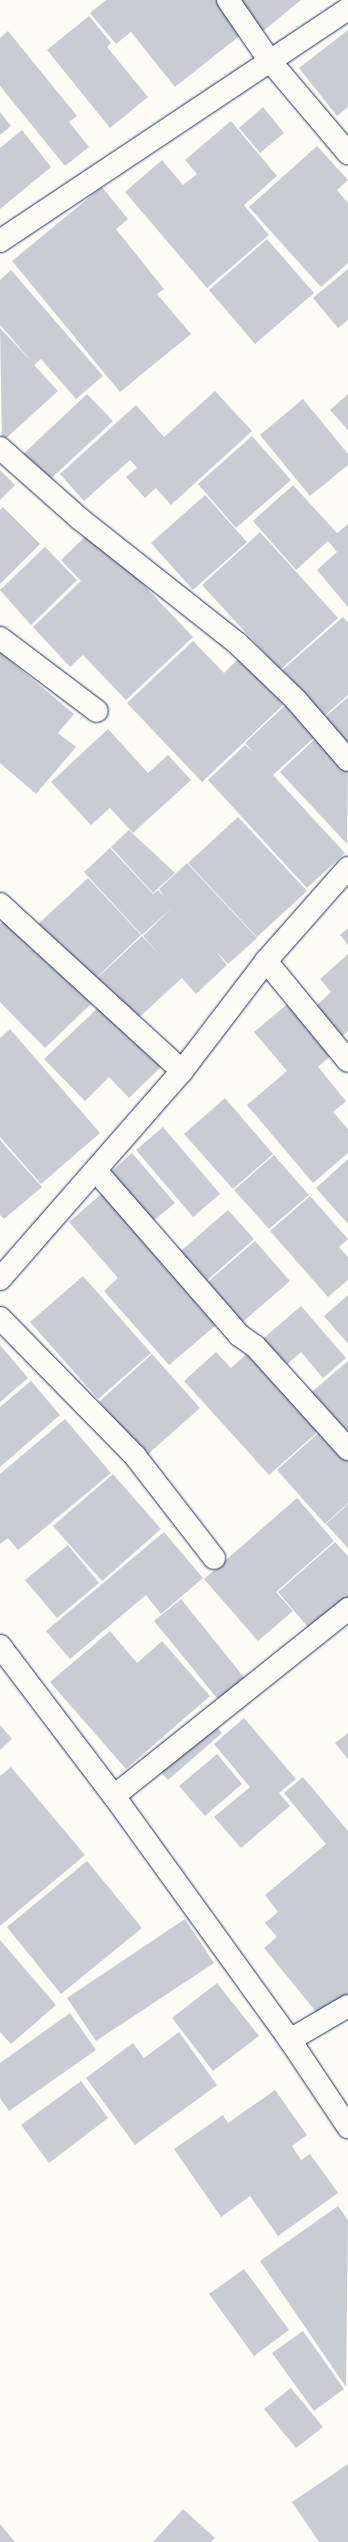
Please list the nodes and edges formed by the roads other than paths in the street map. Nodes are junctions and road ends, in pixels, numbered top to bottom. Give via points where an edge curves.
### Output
1 (228, 0) edge
2 (348, 9) edge
3 (270, 62) junction
4 (348, 153) edge
5 (0, 241) edge
6 (0, 448) edge
7 (0, 638) edge
8 (98, 711) dead end
9 (348, 760) edge
10 (348, 868) edge
11 (0, 904) edge
12 (266, 961) junction
13 (348, 1061) edge
14 (182, 1071) junction
15 (97, 1172) junction
16 (0, 1279) edge
17 (0, 1318) edge
18 (348, 1449) edge
19 (214, 1558) dead end
20 (348, 1610) edge
21 (0, 1646) edge
22 (114, 1796) junction
23 (348, 2006) edge
24 (290, 2040) junction
25 (348, 2127) edge

1 - 3 street
2 - 3 street
3 - 4 street
3 - 5 street
6 - 9 street via 80,519 237,643 296,700
7 - 8 street
10 - 12 street
11 - 14 street
12 - 13 street
12 - 14 street
14 - 15 street
15 - 16 street
15 - 18 street via 239,1335 256,1346
17 - 19 street via 135,1456
20 - 22 street
21 - 22 street
22 - 24 street
23 - 24 street
24 - 25 street

